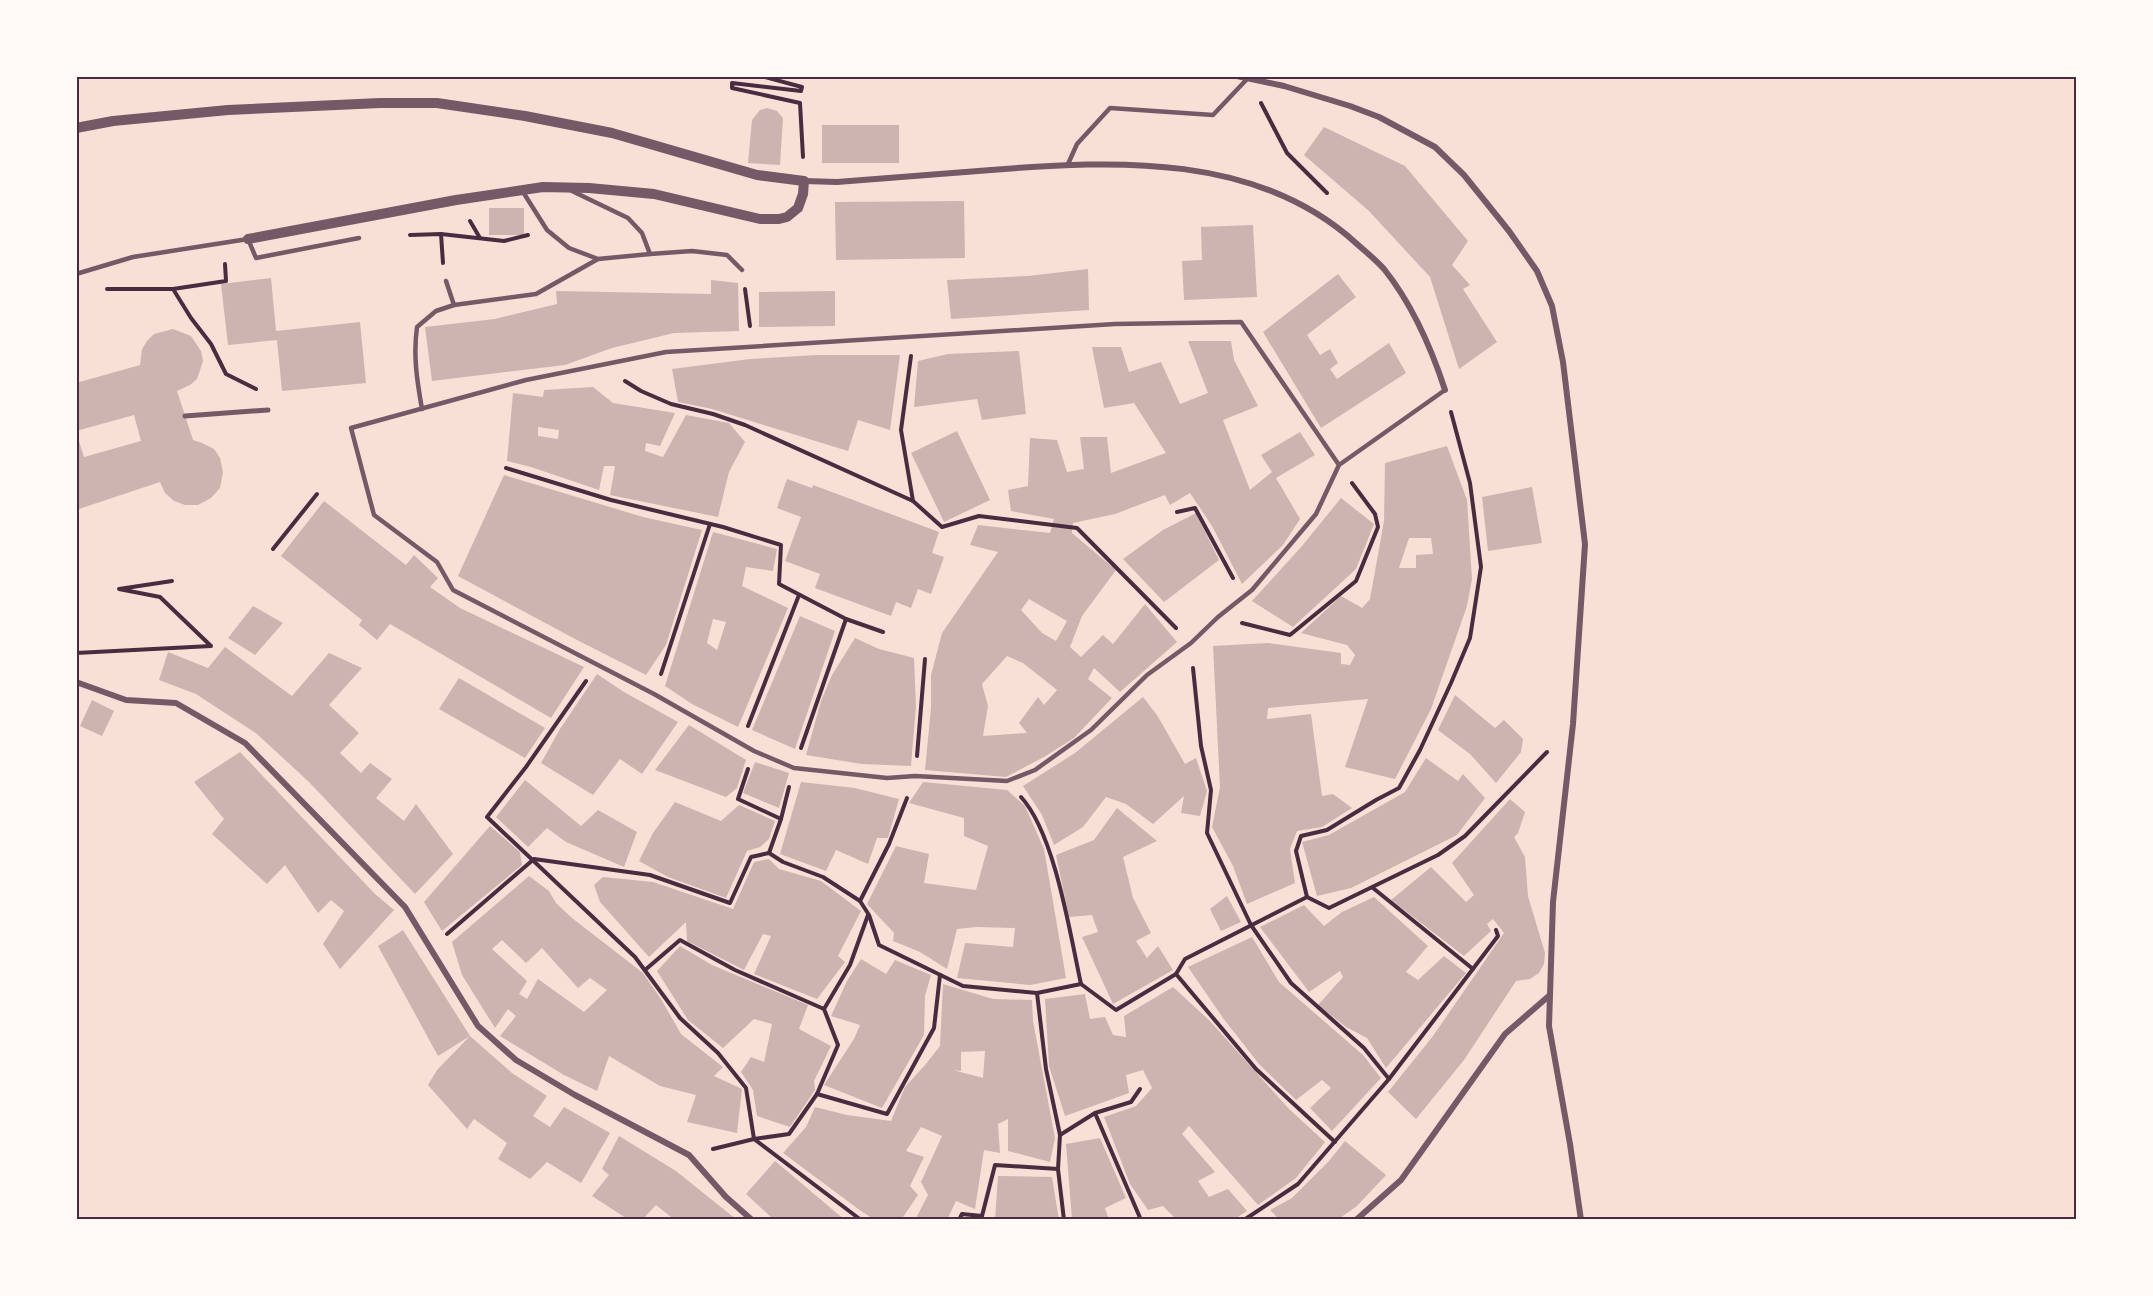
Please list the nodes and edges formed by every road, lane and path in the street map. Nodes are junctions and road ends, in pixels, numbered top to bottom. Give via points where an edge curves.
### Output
1 (761, 76) edge
2 (1238, 76) edge
3 (1249, 78) edge
4 (76, 128) edge
5 (1068, 164) junction
6 (804, 181) junction
7 (564, 187) junction
8 (522, 189) junction
9 (547, 230) junction
10 (359, 238) dead end
11 (248, 239) junction
12 (650, 254) junction
13 (598, 259) junction
14 (742, 270) joint
15 (76, 274) edge
16 (226, 281) dead end
17 (446, 281) joint
18 (98, 288) dead end
19 (173, 289) junction
20 (454, 305) junction
21 (913, 336) junction
22 (753, 346) junction
23 (599, 365) junction
24 (1445, 390) junction
25 (264, 394) dead end
26 (422, 409) junction
27 (268, 410) dead end
28 (185, 416) dead end
29 (1339, 465) junction
30 (506, 468) dead end
31 (317, 494) dead end
32 (913, 501) junction
33 (1177, 512) dead end
34 (710, 524) junction
35 (273, 549) dead end
36 (1222, 558) dead end
37 (172, 581) dead end
38 (799, 595) junction
39 (1218, 617) junction
40 (846, 619) junction
41 (883, 632) dead end
42 (1191, 643) junction
43 (76, 653) edge
44 (925, 658) dead end
45 (597, 665) junction
46 (76, 682) edge
47 (654, 694) junction
48 (1573, 724) junction
49 (741, 744) junction
50 (754, 751) junction
51 (794, 768) junction
52 (915, 776) junction
53 (1006, 781) junction
54 (782, 819) junction
55 (769, 853) junction
56 (534, 859) junction
57 (1373, 888) junction
58 (1307, 897) junction
59 (860, 901) junction
60 (869, 915) junction
61 (1251, 925) junction
62 (1496, 930) dead end
63 (431, 948) junction
64 (1473, 969) junction
65 (645, 970) junction
66 (1176, 974) junction
67 (940, 975) junction
68 (1081, 984) junction
69 (1037, 993) junction
70 (1550, 995) junction
71 (824, 1009) junction
72 (1389, 1079) junction
73 (1140, 1089) dead end
74 (817, 1094) junction
75 (1095, 1113) junction
76 (1060, 1135) junction
77 (754, 1139) junction
78 (1335, 1142) junction
79 (689, 1155) junction
80 (1058, 1169) junction
81 (752, 1220) edge
82 (861, 1220) edge
83 (959, 1220) edge
84 (1064, 1220) edge
85 (1141, 1220) edge
86 (1244, 1220) edge
87 (1356, 1220) edge
88 (1581, 1220) edge

1 - 6 path via 802,87 801,92 732,82 732,88 800,103
2 - 3 street
3 - 5 lane via 1213,115 1110,108 1077,144
3 - 48 street via 1350,106 1436,147 1476,189 1543,283 1559,333 1585,544
4 - 6 street via 228,110 437,104 612,133 757,175
5 - 6 street via 837,182
5 - 24 street via 1135,164 1205,172 1255,184 1298,202 1343,231 1383,268 1415,317
6 - 7 street via 798,208 787,217 771,220 654,194
7 - 8 street
7 - 12 lane via 628,218 642,233
8 - 9 lane
8 - 11 street
9 - 13 lane via 569,248
9 - 17 path via 504,241 441,234
10 - 11 lane via 256,258
11 - 15 lane via 133,257
12 - 13 lane
12 - 14 lane via 692,251 727,255
13 - 20 lane via 536,294
14 - 22 path
16 - 19 path
17 - 20 lane
18 - 19 path
19 - 25 path via 211,344 226,374
20 - 26 lane via 436,311 417,327 416,371
21 - 22 lane
21 - 29 lane via 1115,324 1241,322
21 - 32 path via 901,430
22 - 23 lane via 666,352
23 - 26 lane via 518,382
23 - 32 path via 671,404 745,425
24 - 29 lane
24 - 58 path via 1470,483 1481,567 1470,638 1399,788 1327,830 1301,837 1296,851
26 - 45 lane via 351,428 374,515 437,562 453,590
27 - 28 street
29 - 39 lane via 1316,514 1252,590
29 - 39 path via 1374,514 1378,528 1356,581 1290,635
30 - 34 path via 611,500
31 - 35 path
32 - 42 path via 942,527 979,516 1077,528
33 - 36 path via 1195,508
34 - 38 path via 781,544 779,584
34 - 47 path
37 - 43 path via 119,589 160,597 211,646
38 - 40 path
38 - 49 path
39 - 42 lane
40 - 41 path
40 - 51 path
42 - 53 lane via 1147,675 1090,730 1035,770
42 - 61 path via 1201,746 1211,790 1207,833
44 - 52 path
45 - 47 lane
45 - 56 path via 487,817
46 - 63 street via 126,700 176,703 245,743 405,907
47 - 49 lane
48 - 57 path via 1465,836 1438,855
48 - 70 street via 1553,902
49 - 50 lane
50 - 51 lane
50 - 54 path via 738,799
51 - 52 lane via 887,778
51 - 54 path
52 - 53 lane
52 - 59 path via 889,844
53 - 68 path via 1032,809 1053,863
54 - 55 path
55 - 56 path via 751,857 730,903 650,875
55 - 59 path via 823,877
56 - 63 path
56 - 65 path
57 - 58 path via 1329,908
57 - 64 path
58 - 61 path
59 - 60 path
60 - 67 path via 879,945
60 - 71 path via 850,966
61 - 66 path via 1185,960
61 - 72 path via 1291,983 1364,1048
62 - 64 path via 1498,936
63 - 79 street via 478,1026 516,1060
64 - 72 path
65 - 71 path via 680,940 735,970
65 - 77 path via 680,1018 718,1053 746,1088
66 - 68 path via 1116,1010
66 - 78 path via 1256,1069
67 - 69 path via 963,986
67 - 74 path via 934,1028 886,1114
68 - 69 path
69 - 76 path via 1046,1069
70 - 87 street via 1505,1034 1401,1180
70 - 88 street via 1549,1026
71 - 74 path via 838,1045
72 - 78 path
73 - 75 path via 1131,1102
74 - 77 path via 789,1134
75 - 76 path
75 - 85 path
76 - 80 path
77 - 79 path
77 - 82 path
78 - 86 path via 1298,1184
79 - 81 street
80 - 83 path via 995,1165 982,1216 962,1214
80 - 84 path

